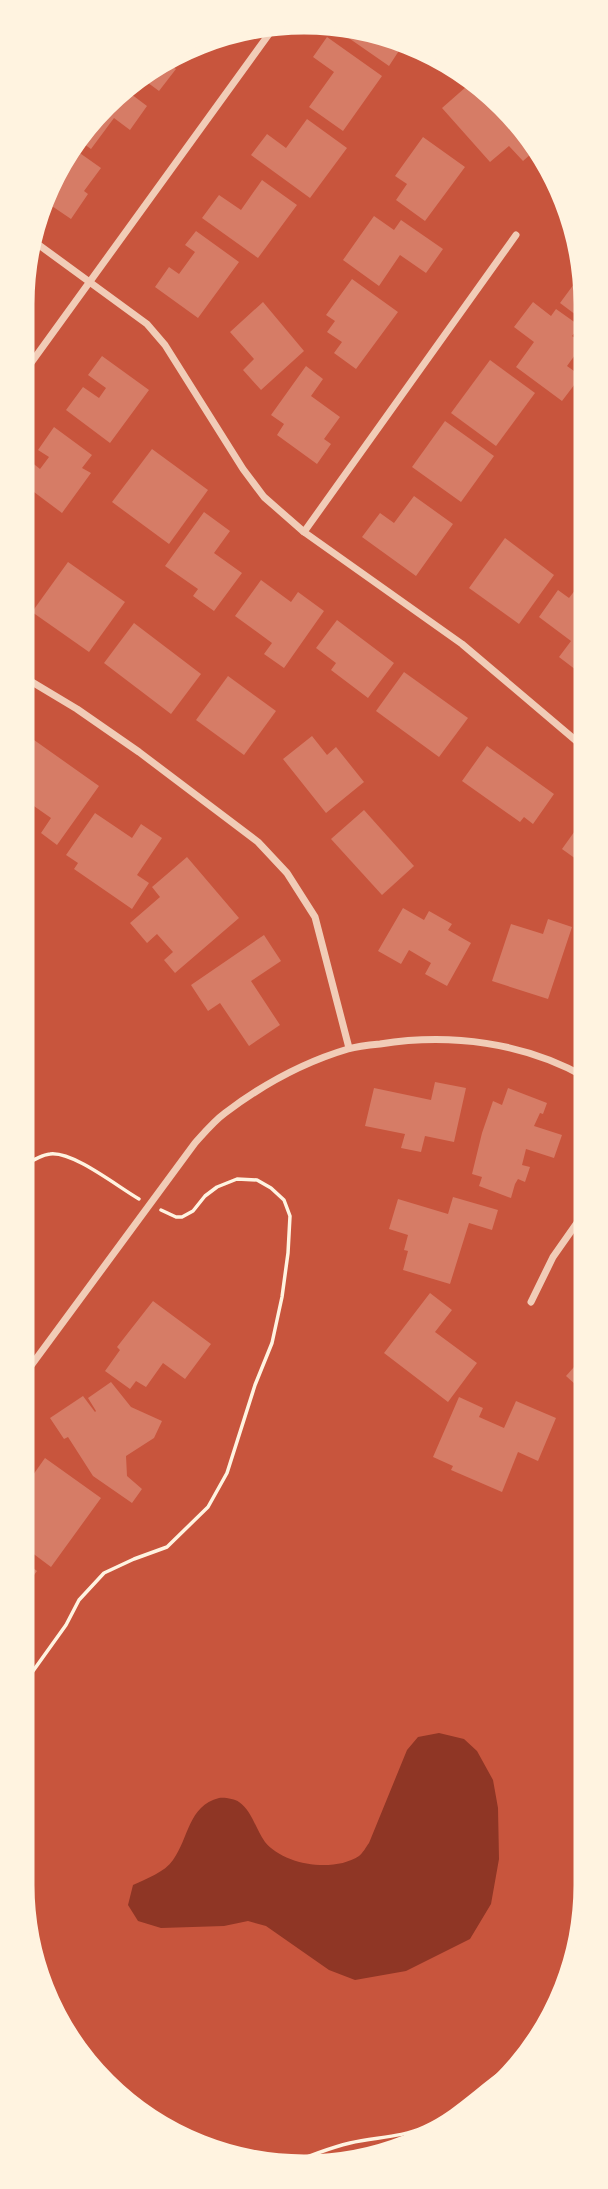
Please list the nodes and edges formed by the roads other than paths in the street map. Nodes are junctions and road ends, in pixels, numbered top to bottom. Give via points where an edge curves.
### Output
1 (271, 32) edge
2 (516, 235) dead end
3 (36, 244) edge
4 (89, 282) junction
5 (30, 363) edge
6 (304, 532) junction
7 (30, 681) edge
8 (578, 742) edge
9 (349, 1048) junction
10 (578, 1074) edge
11 (578, 1221) edge
12 (531, 1302) dead end
13 (30, 1367) edge

1 - 4 street
2 - 6 street
3 - 4 street
4 - 5 street
4 - 6 street via 147,324 264,497
6 - 8 street via 462,644
7 - 9 street via 161,769 258,842 287,873 315,917
9 - 10 street via 414,1039 464,1040 506,1047
9 - 13 street via 288,1073 223,1114 148,1204
11 - 12 street via 553,1257

